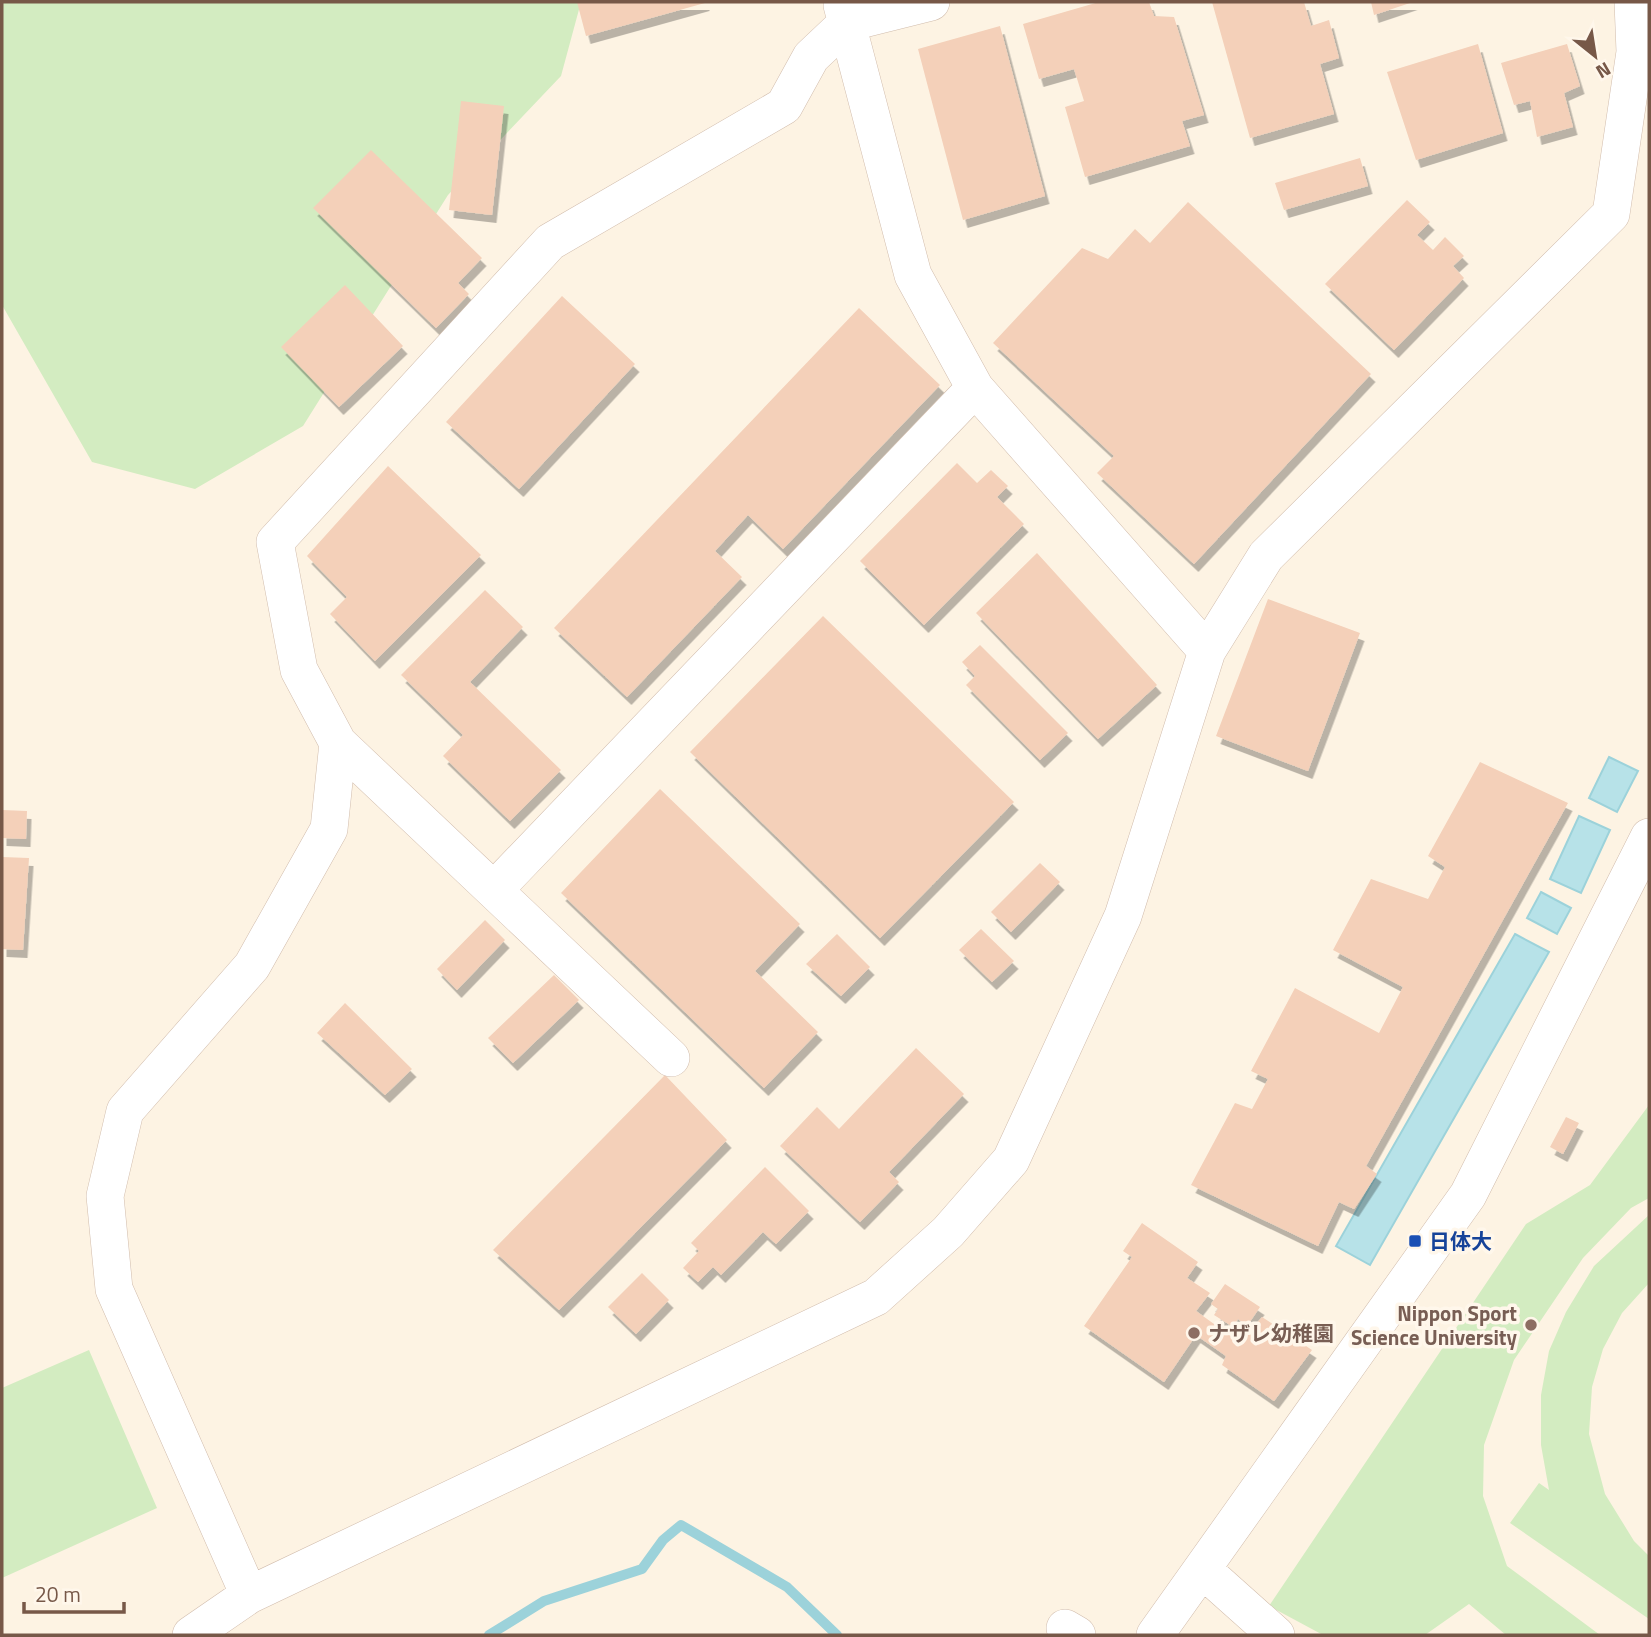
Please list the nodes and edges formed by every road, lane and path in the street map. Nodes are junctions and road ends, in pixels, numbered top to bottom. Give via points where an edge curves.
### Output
1 (931, 2) edge
2 (1633, 2) edge
3 (844, 13) edge
4 (975, 388) junction
5 (1207, 650) junction
6 (338, 743) junction
7 (1649, 837) edge
8 (494, 890) junction
9 (671, 1058) dead end
10 (1202, 1569) junction
11 (249, 1595) junction
12 (191, 1635) edge
13 (1156, 1635) edge
14 (1276, 1635) edge

1 - 3 street
2 - 5 street via 1635,52 1611,214 1266,556
3 - 4 street via 913,275
3 - 6 street via 811,57 784,106 550,242 275,542 299,670
4 - 5 street
4 - 8 street
5 - 11 street via 1117,928 1011,1160 948,1232 876,1297
6 - 8 street
6 - 11 street via 329,829 252,966 125,1111 105,1196 114,1289
7 - 10 street via 1468,1195
8 - 9 street
10 - 13 street
10 - 14 street
11 - 12 street

